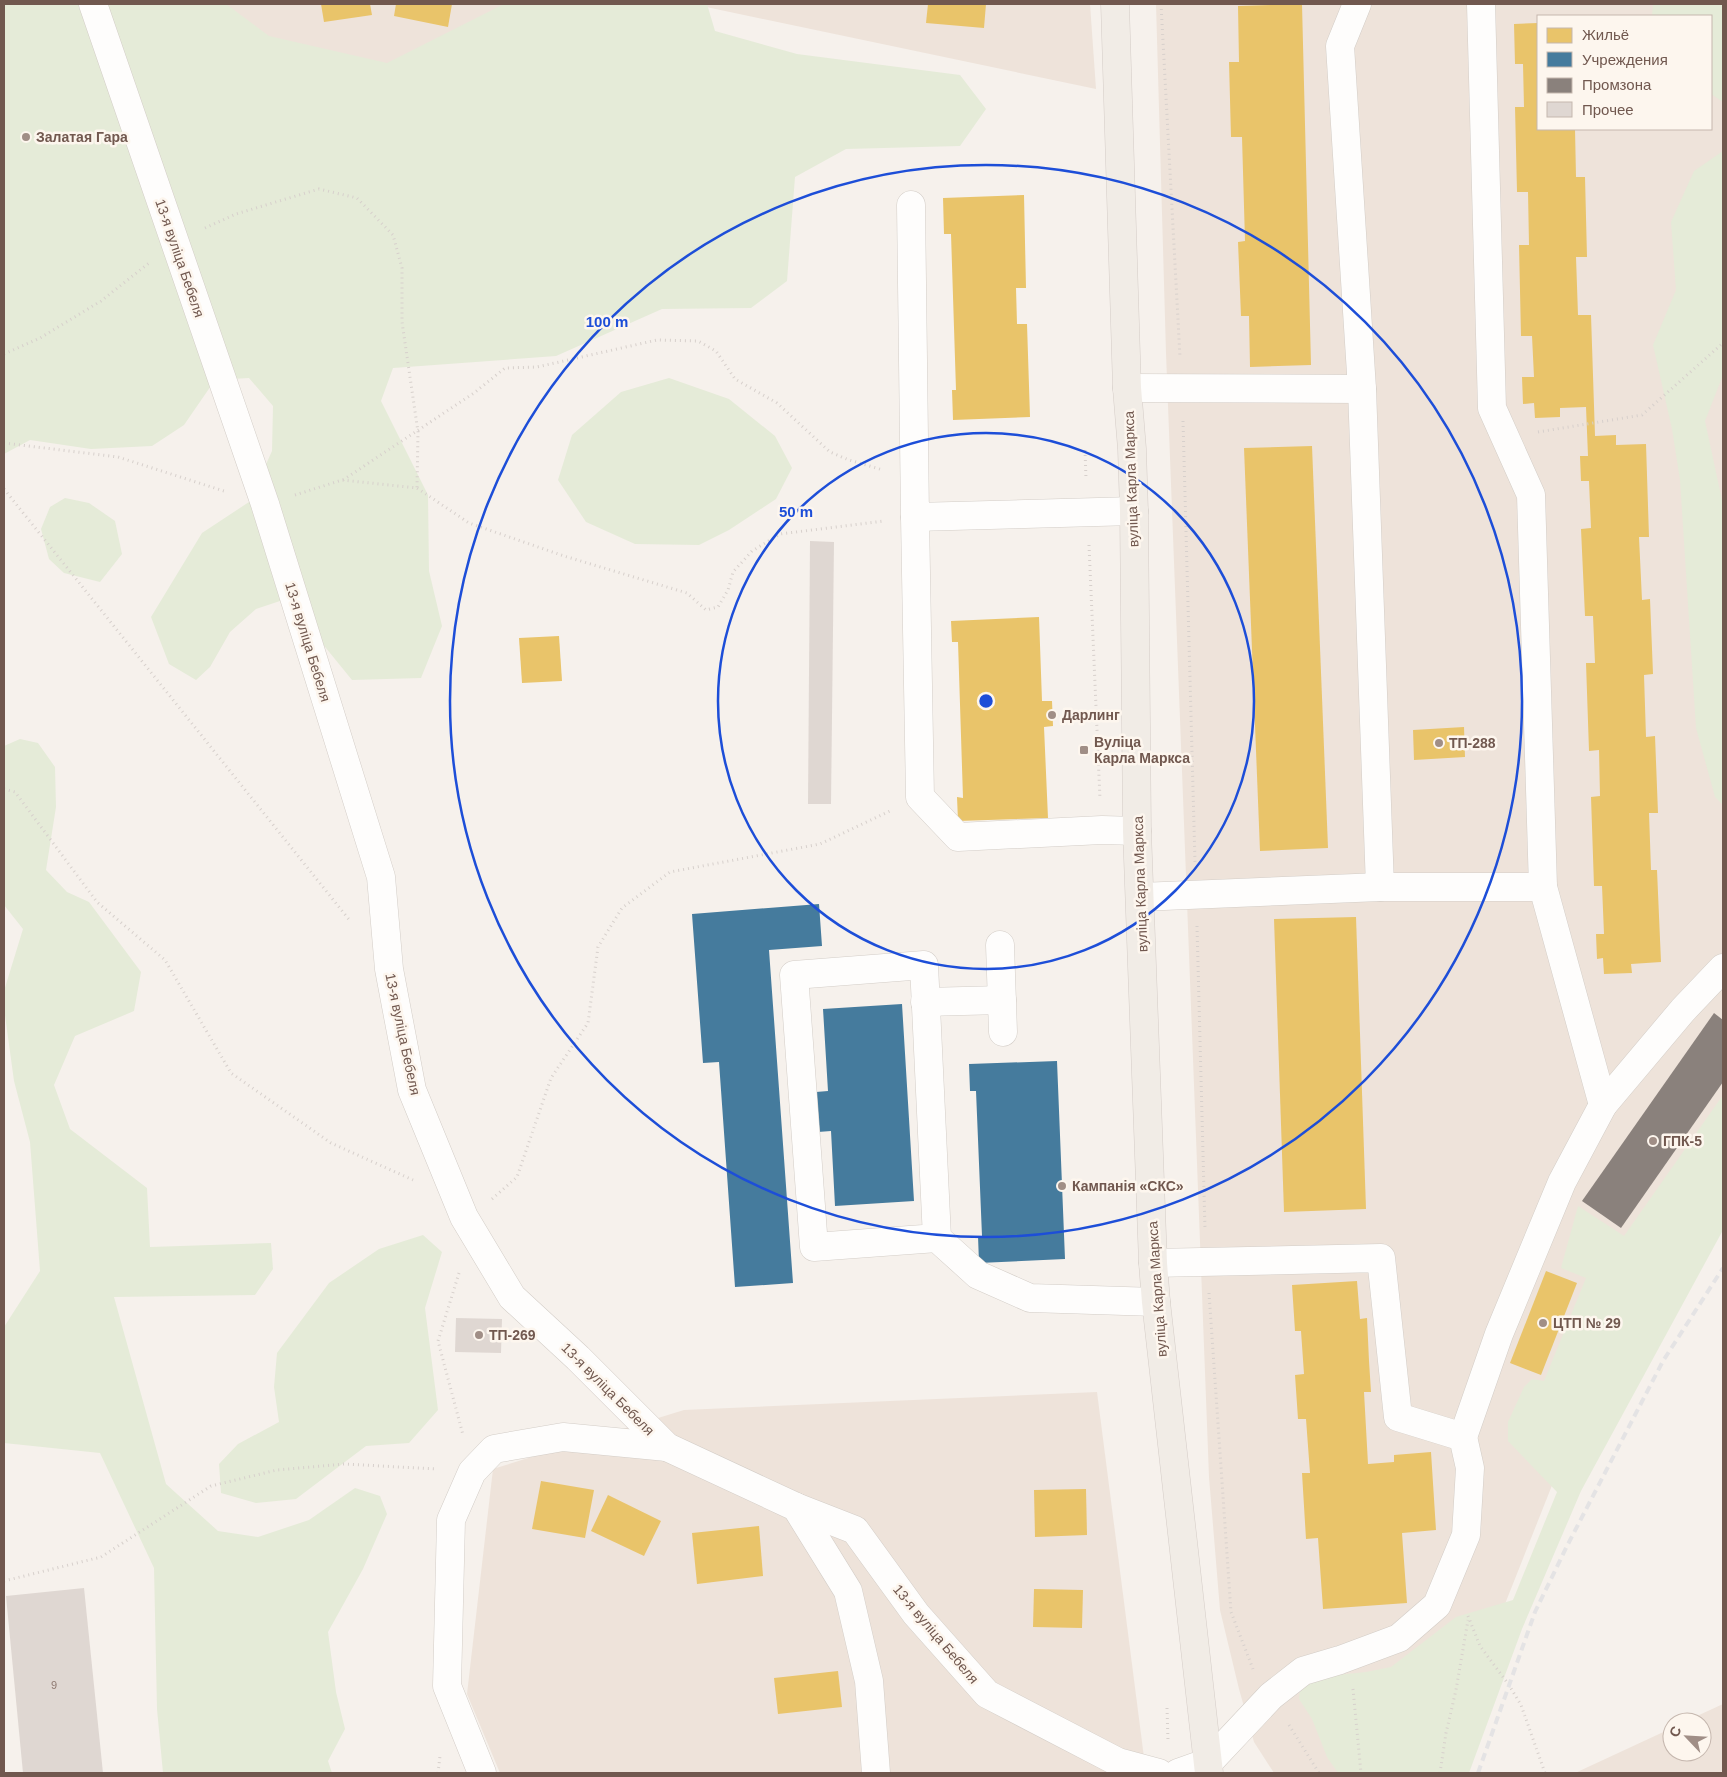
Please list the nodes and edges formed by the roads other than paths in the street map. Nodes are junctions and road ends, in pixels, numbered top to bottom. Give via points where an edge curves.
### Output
1 (93, 4) edge
2 (1115, 4) edge
3 (1357, 4) edge
4 (1481, 4) edge
5 (911, 205) dead end
6 (1127, 388) junction
7 (1362, 389) junction
8 (1134, 510) junction
9 (915, 517) junction
10 (1137, 831) junction
11 (1380, 887) junction
12 (1543, 887) junction
13 (1140, 897) junction
14 (1000, 945) dead end
15 (1723, 968) edge
16 (1002, 1000) junction
17 (926, 1002) junction
18 (1004, 1032) dead end
19 (1603, 1105) junction
20 (937, 1238) junction
21 (1153, 1263) junction
22 (1156, 1302) junction
23 (1463, 1437) junction
24 (667, 1447) junction
25 (796, 1506) junction
26 (1212, 1769) edge
27 (482, 1773) edge
28 (876, 1773) edge
29 (1159, 1773) edge
30 (1178, 1773) edge

1 - 24 street, 13-я вуліца Бебеля via 265,504 381,877 389,969 412,1090 464,1215 512,1296
2 - 6 main road, вуліца Карла Маркса
3 - 7 street via 1340,46
4 - 12 street via 1492,408 1531,495
5 - 9 street
6 - 7 street
6 - 8 main road, вуліца Карла Маркса
7 - 11 street
8 - 9 street
8 - 10 main road, вуліца Карла Маркса
9 - 10 street via 920,797 958,837
10 - 13 main road, вуліца Карла Маркса
11 - 12 street
11 - 13 street
12 - 19 street
13 - 21 main road, вуліца Карла Маркса
14 - 16 street
15 - 19 street
16 - 17 street
16 - 18 street
17 - 20 street
17 - 20 street via 924,965 794,975 814,1247
19 - 23 street via 1562,1182 1499,1334
20 - 22 street via 978,1274 1030,1298
21 - 22 main road, вуліца Карла Маркса
21 - 23 street via 1381,1258 1398,1417
22 - 26 main road, вуліца Карла Маркса
23 - 26 street via 1470,1468 1466,1535 1437,1606 1399,1638 1302,1672 1271,1696
24 - 25 street, 13-я вуліца Бебеля
24 - 27 street via 563,1436 494,1448 472,1472 451,1520 447,1686
25 - 28 street via 848,1591 869,1681
25 - 29 street, 13-я вуліца Бебеля via 855,1530 916,1614 987,1694 1118,1762
26 - 30 street

